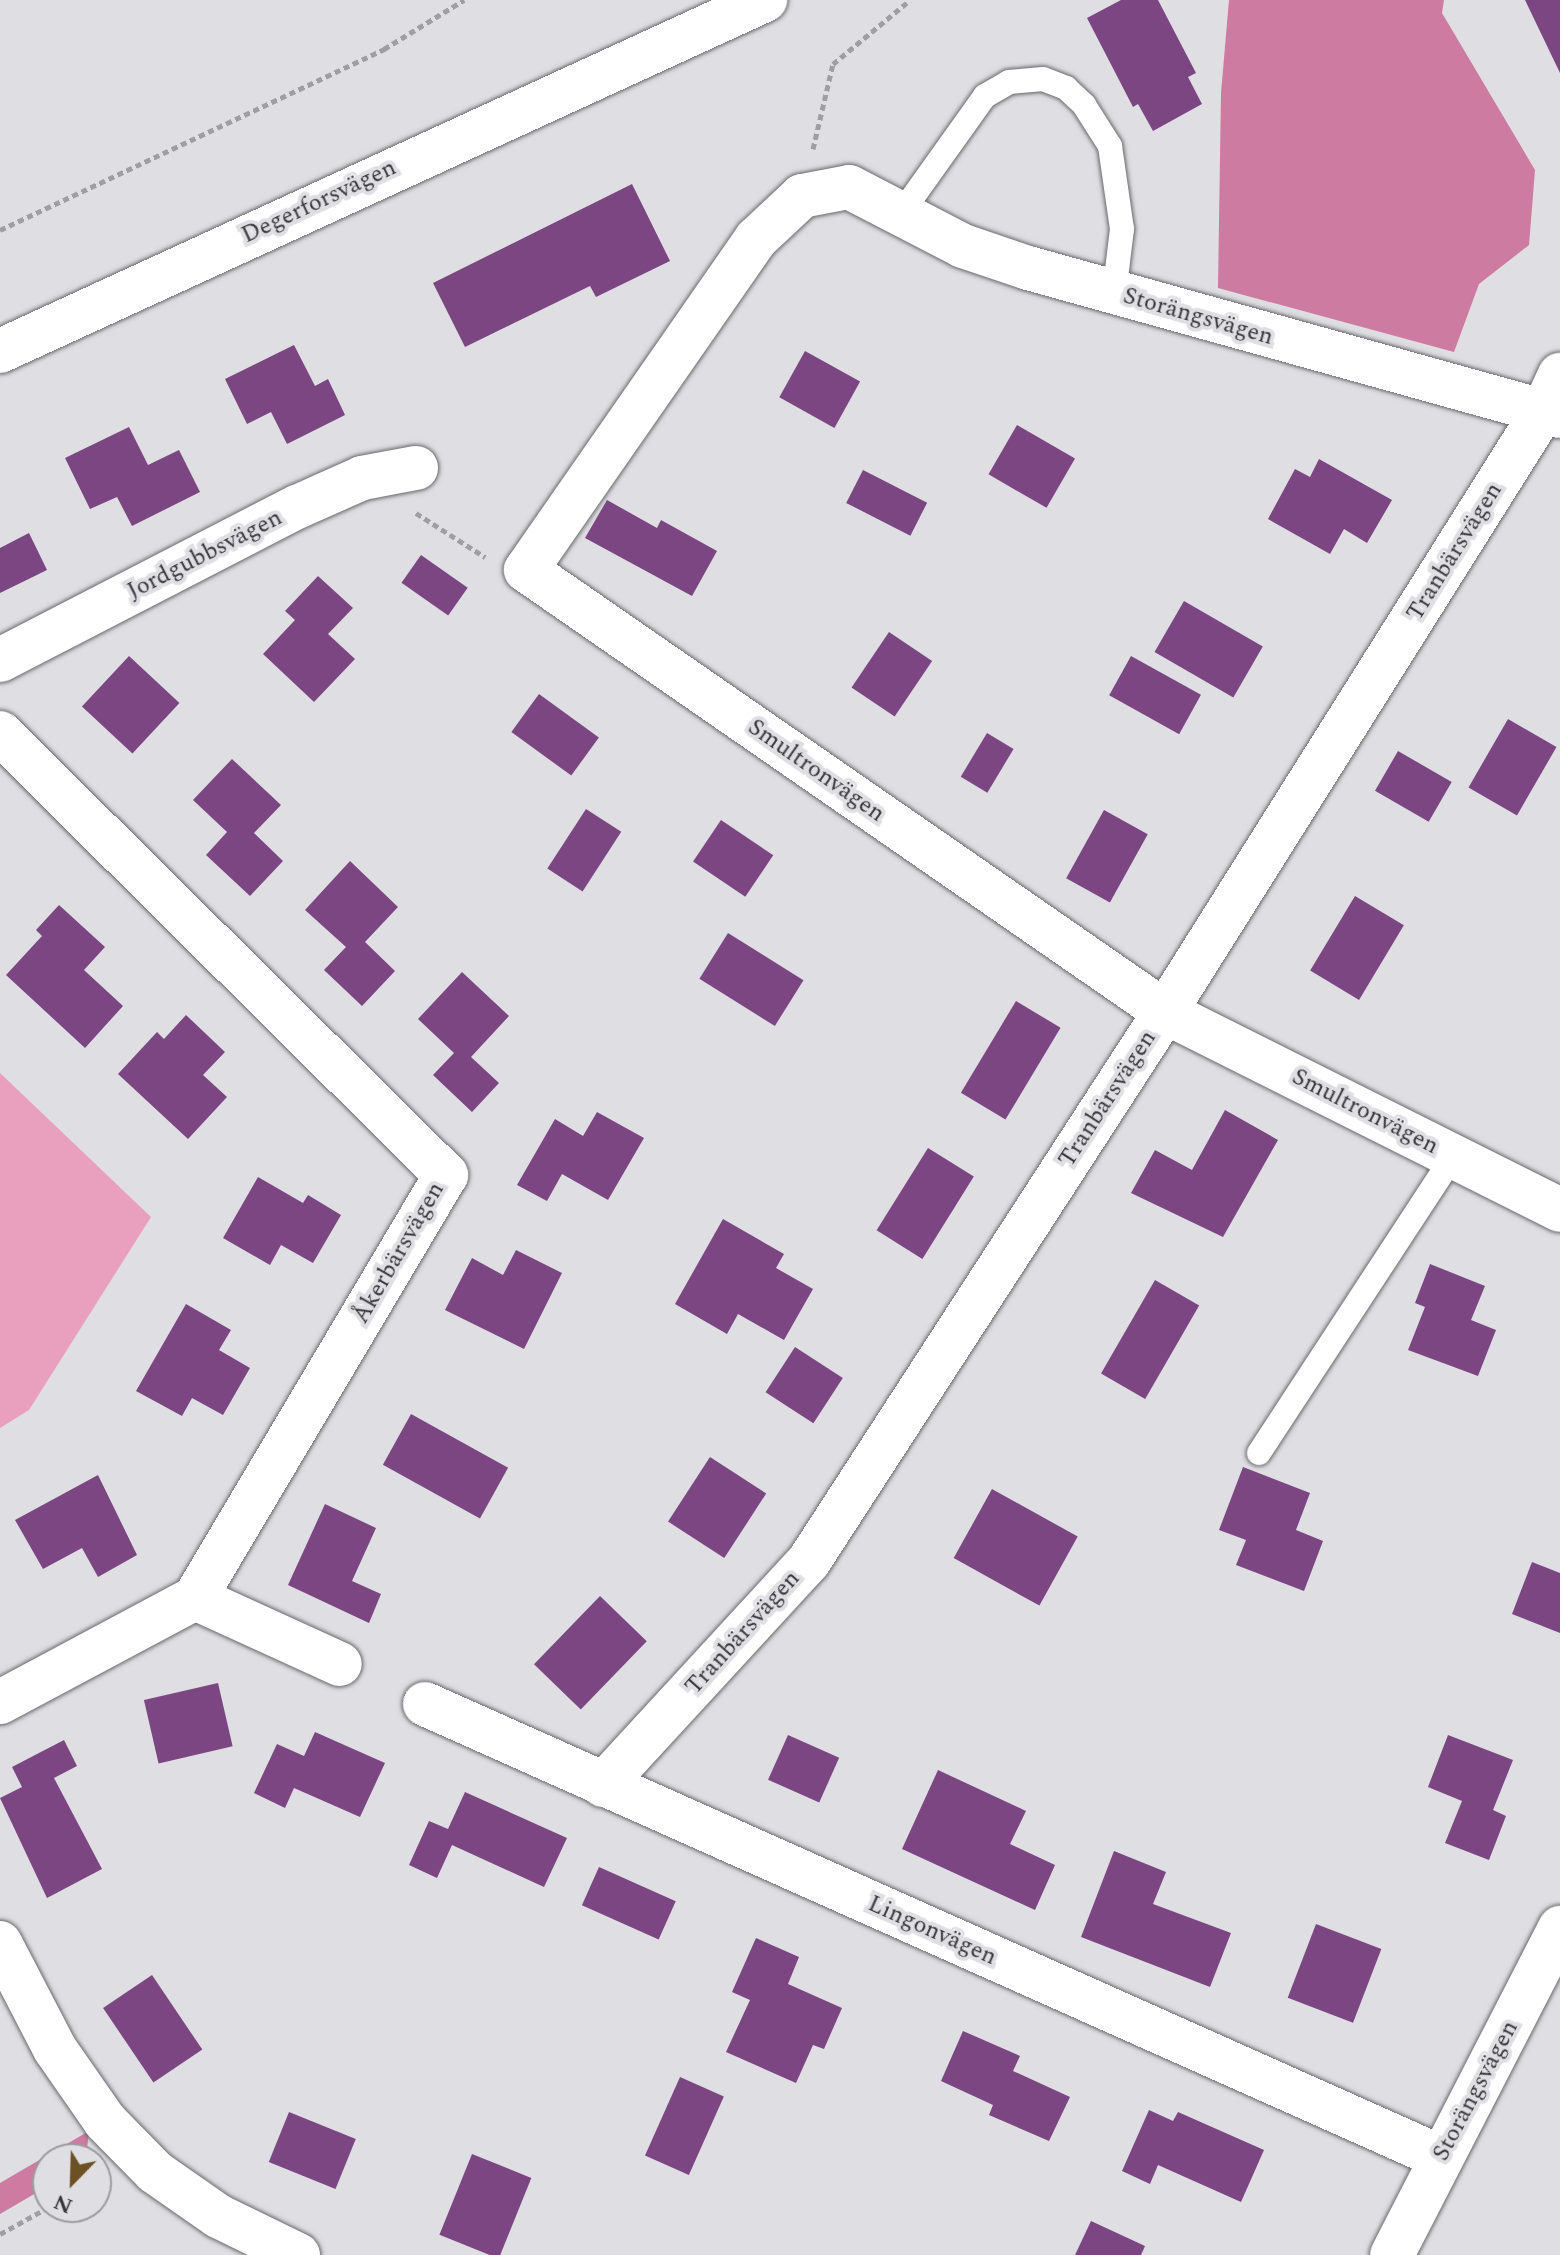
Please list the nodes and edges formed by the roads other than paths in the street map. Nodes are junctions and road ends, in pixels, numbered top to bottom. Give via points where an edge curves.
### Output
1 (735, 0) edge
2 (765, 0) edge
3 (639, 54) junction
4 (900, 215) junction
5 (1114, 294) junction
6 (0, 351) edge
7 (1554, 400) edge
8 (416, 468) dead end
9 (526, 570) joint
10 (0, 660) edge
11 (0, 733) edge
12 (1165, 1012) junction
13 (1453, 1156) junction
14 (1560, 1210) edge
15 (1259, 1453) dead end
16 (195, 1598) junction
17 (340, 1664) dead end
18 (0, 1702) edge
19 (425, 1704) dead end
20 (603, 1785) junction
21 (1560, 1928) edge
22 (0, 1943) edge
23 (1440, 2157) junction
24 (298, 2255) edge
25 (1392, 2255) edge

1 - 3 street, Degerforsvägen
2 - 3 street, Degerforsvägen
3 - 6 street, Degerforsvägen
4 - 5 street, Storängsvägen via 963,246
4 - 5 lane via 985,96 1009,82 1043,79 1066,88 1084,105 1110,146 1122,229
4 - 9 street, Storängsvägen via 849,187 802,196 756,239
5 - 7 street, Storängsvägen
7 - 12 street, Tranbärsvägen
8 - 10 street, Jordgubbsvägen via 362,478
9 - 12 street, Smultronvägen
11 - 16 street, Åkerbärsvägen via 446,1175
12 - 13 street, Smultronvägen
12 - 20 street, Tranbärsvägen via 809,1561
13 - 14 street, Smultronvägen
13 - 15 lane
16 - 17 street
16 - 18 street
19 - 20 street, Lingonvägen
20 - 23 street, Lingonvägen
21 - 23 street, Storängsvägen
22 - 24 street via 55,2049 105,2121 155,2172 218,2216
23 - 25 street, Storängsvägen

